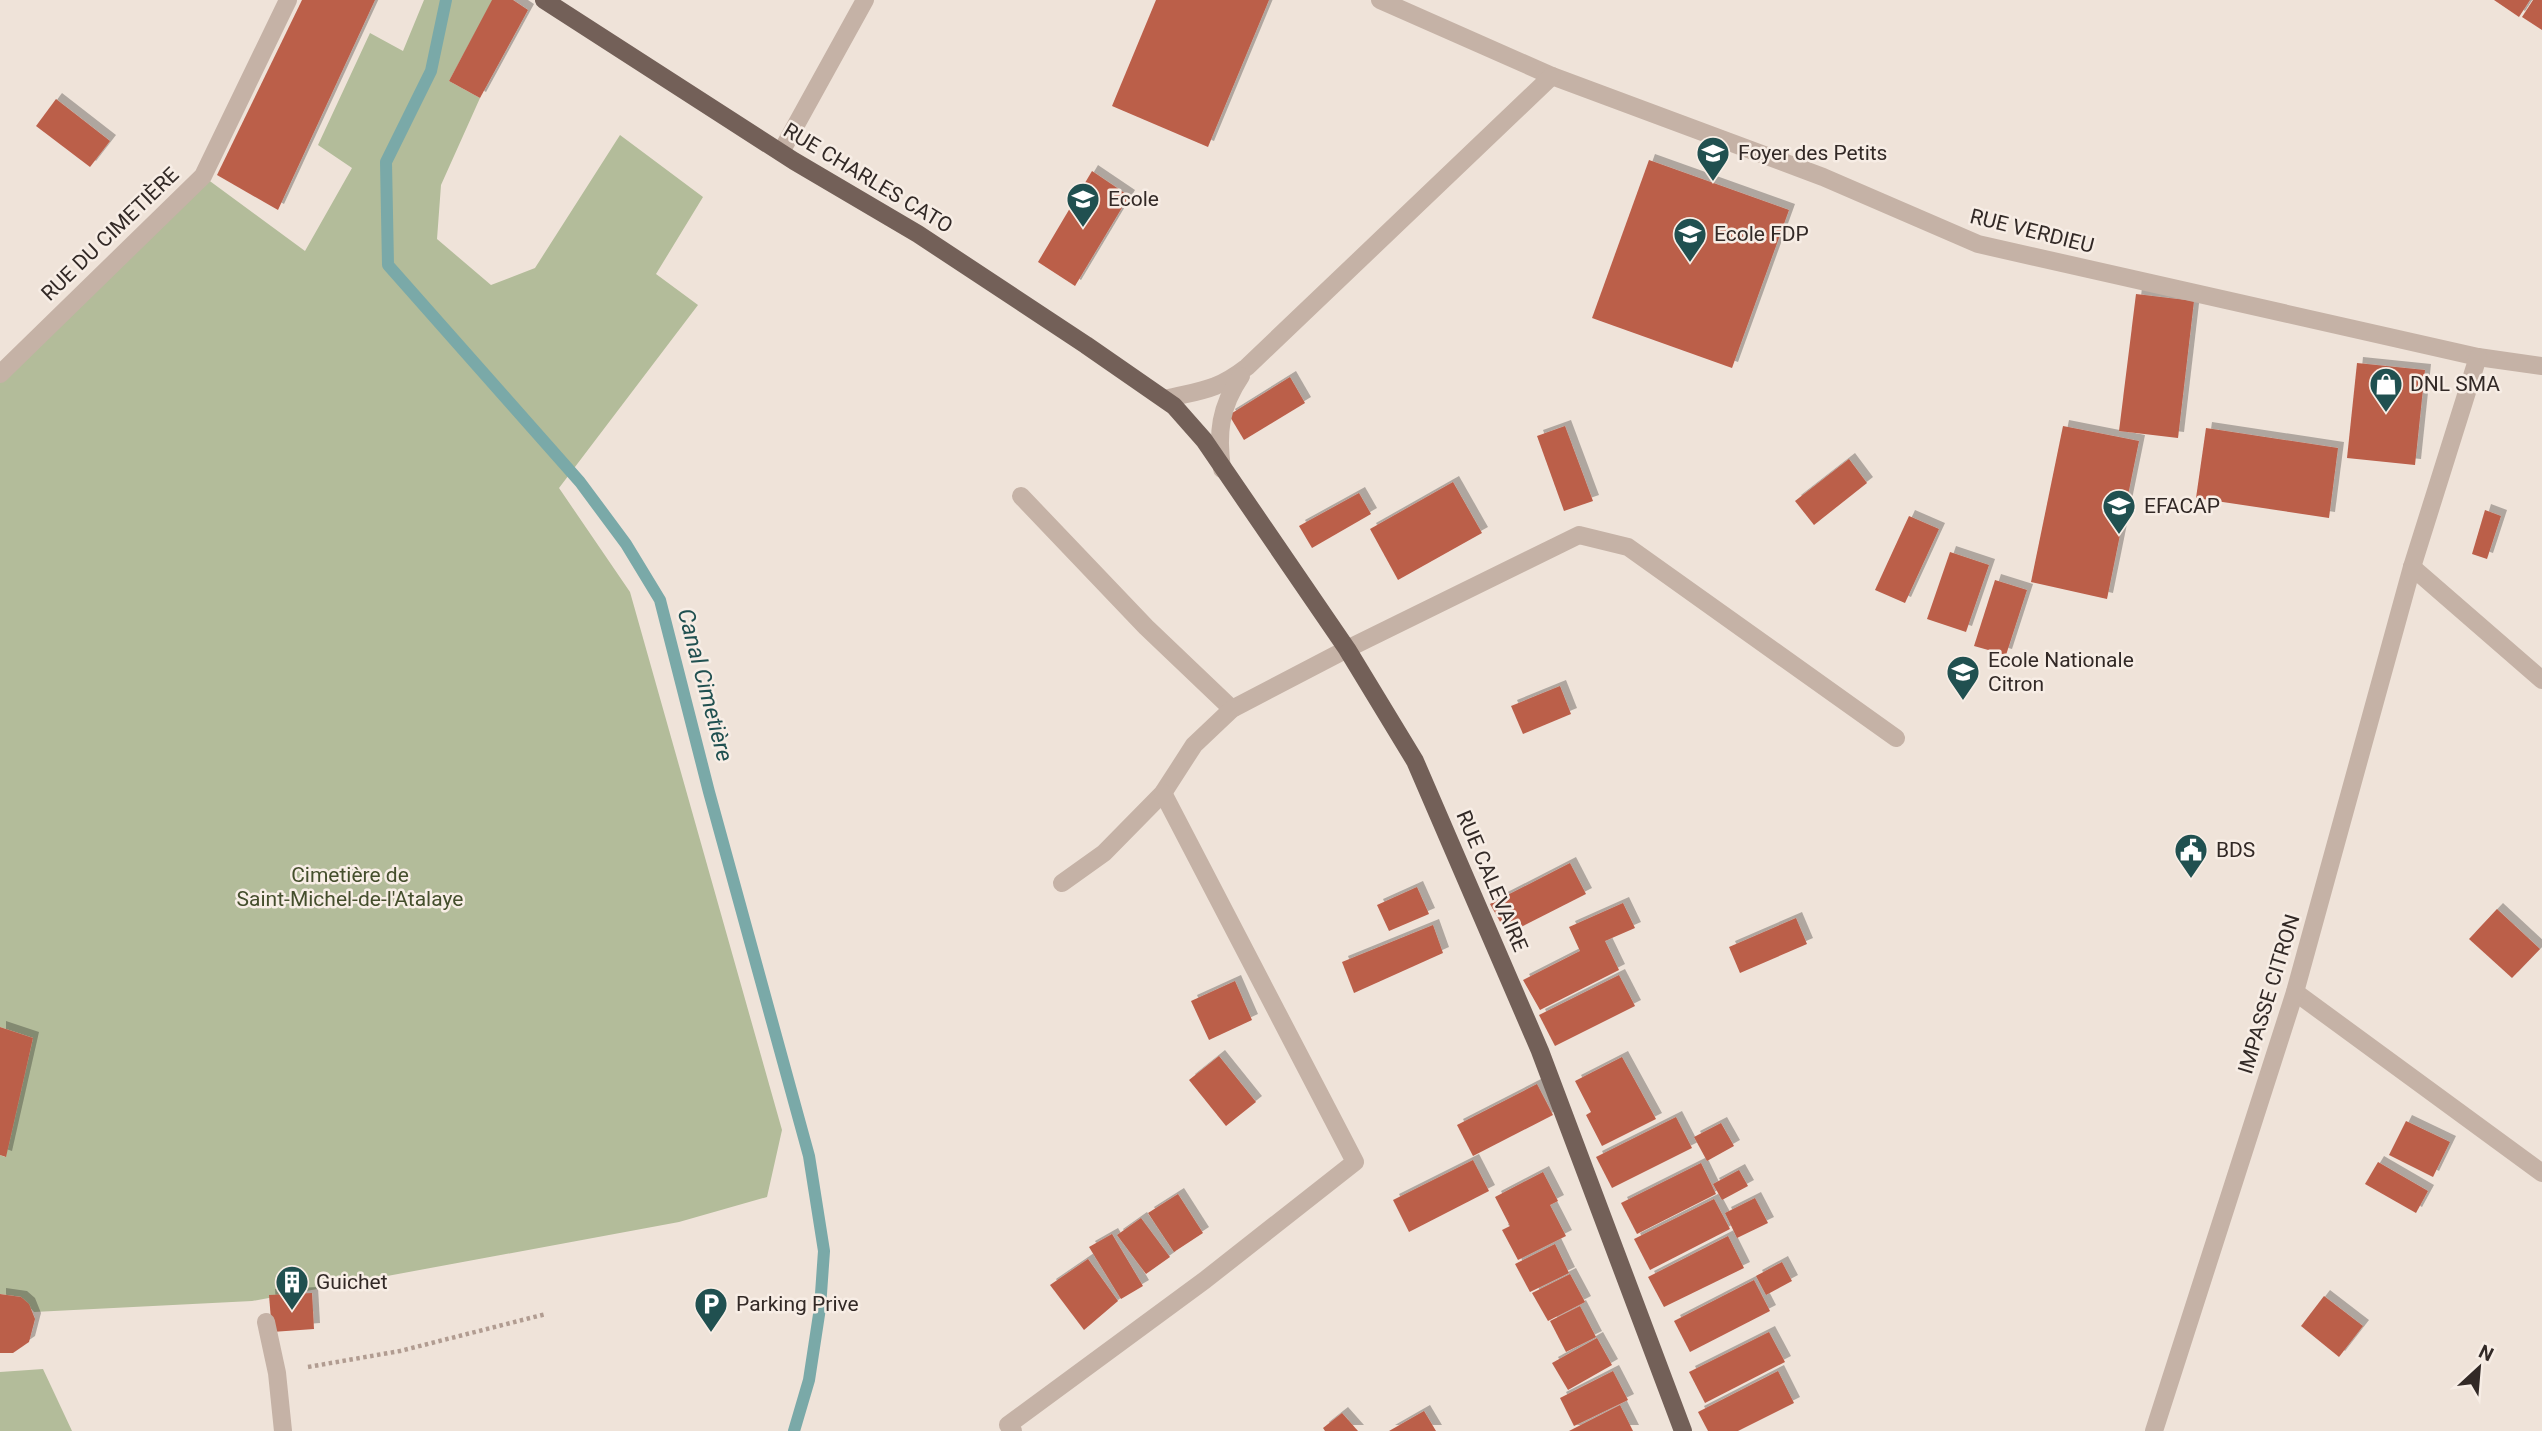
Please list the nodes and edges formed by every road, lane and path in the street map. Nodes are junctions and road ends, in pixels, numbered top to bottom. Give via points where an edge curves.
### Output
1 (288, 0) edge
2 (544, 0) edge
3 (865, 0) edge
4 (1380, 0) edge
5 (1552, 76) junction
6 (781, 152) junction
7 (2478, 356) junction
8 (2542, 366) edge
9 (1247, 367) junction
10 (0, 374) edge
11 (1165, 399) junction
12 (1222, 469) junction
13 (1021, 496) dead end
14 (2413, 567) junction
15 (1347, 649) junction
16 (2542, 680) edge
17 (1232, 709) junction
18 (1896, 738) dead end
19 (1163, 793) junction
20 (1062, 883) dead end
21 (2295, 992) junction
22 (2542, 1173) edge
23 (546, 1314) dead end
24 (266, 1322) dead end
25 (277, 1373) junction
26 (283, 1431) edge
27 (1013, 1431) edge
28 (1683, 1431) edge
29 (2154, 1431) edge

1 - 10 street, RUE DU CIMETIÈRE via 203,176
2 - 6 main road, RUE CHARLES CATO
3 - 6 street
4 - 5 street, RUE VERDIEU
5 - 7 street, RUE VERDIEU via 1823,177 1978,244
5 - 9 street
6 - 11 main road, RUE CHARLES CATO via 918,234
7 - 8 street, RUE VERDIEU
7 - 14 street, IMPASSE CITRON
9 - 11 street via 1225,384
9 - 12 street via 1219,425
11 - 12 main road, RUE CALEVAIRE via 1204,440
12 - 15 main road, RUE CALEVAIRE
13 - 17 street
14 - 16 street
14 - 21 street, IMPASSE CITRON
15 - 17 street
15 - 18 street via 1579,535 1628,547
15 - 28 main road, RUE CALEVAIRE via 1415,761 1535,1038
17 - 19 street via 1194,746
19 - 20 street via 1104,853
19 - 27 street via 1354,1162 1205,1280 1008,1425
21 - 22 street
21 - 29 street, IMPASSE CITRON
23 - 25 path via 400,1351
24 - 25 street
25 - 26 street

